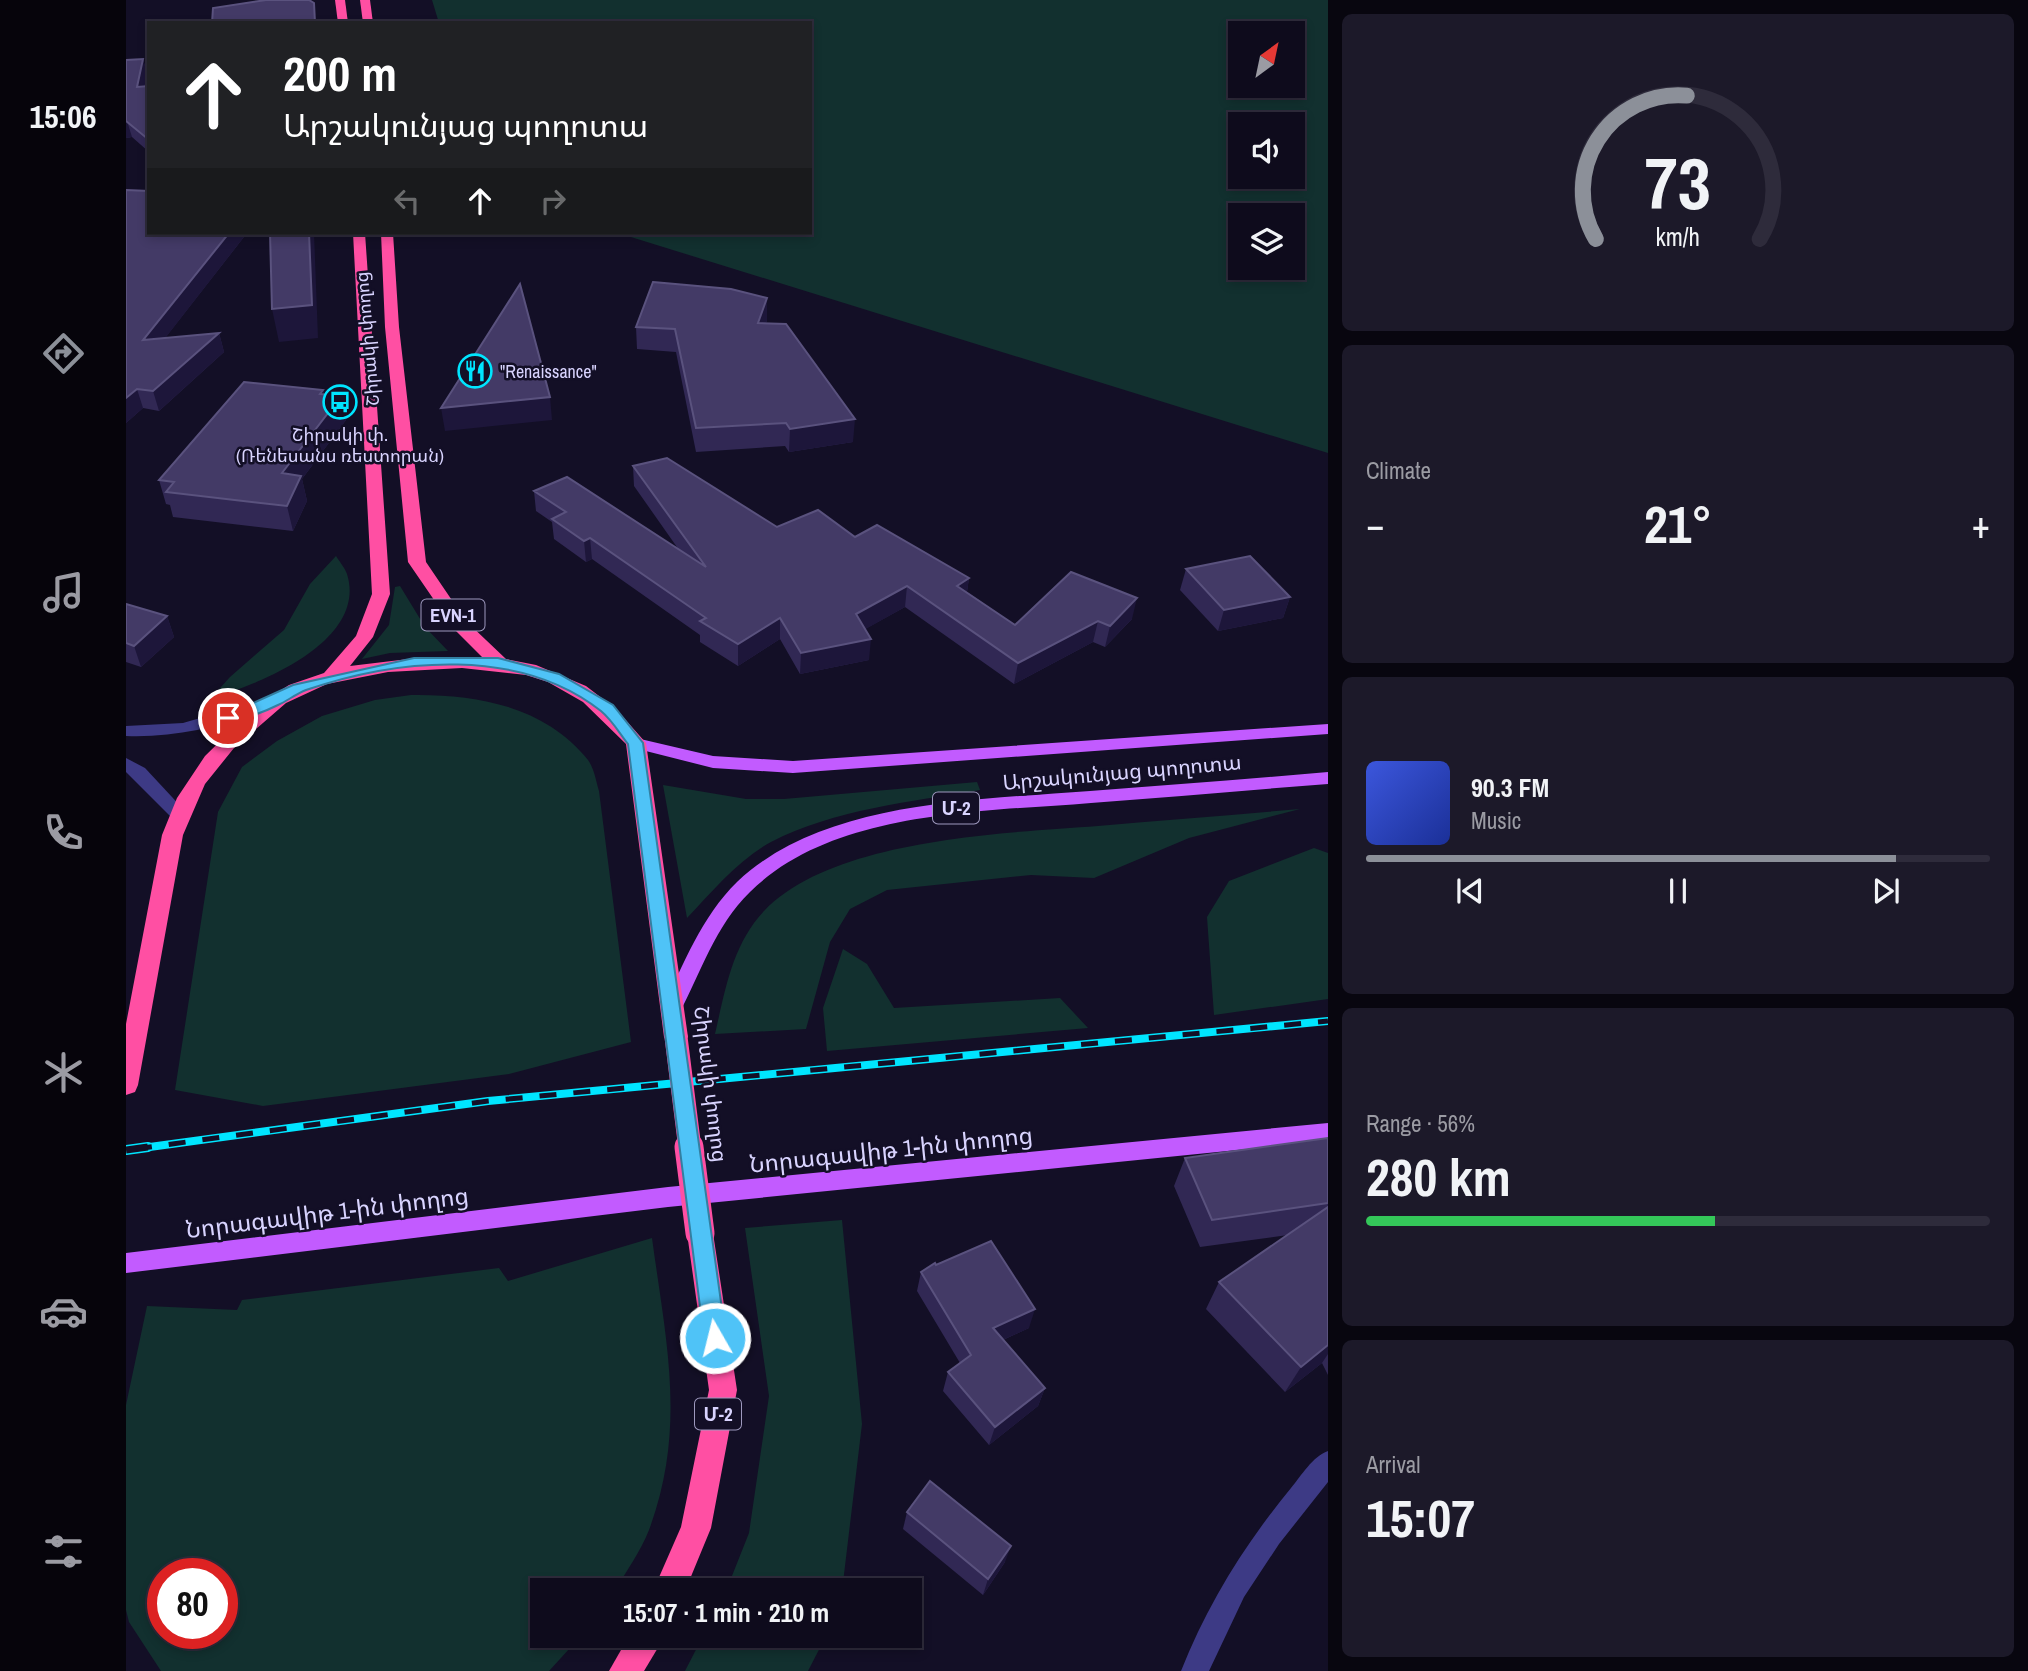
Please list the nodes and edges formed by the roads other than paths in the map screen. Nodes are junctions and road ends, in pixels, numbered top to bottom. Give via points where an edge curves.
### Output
1 (341, 0) edge
2 (365, 0) edge
3 (342, 21) edge
4 (368, 21) edge
5 (359, 235) edge
6 (387, 235) edge
7 (498, 662) junction
8 (330, 678) junction
9 (272, 702) junction
10 (1328, 729) edge
11 (126, 731) edge
12 (636, 743) junction
13 (126, 764) edge
14 (1328, 778) edge
15 (179, 815) junction
16 (672, 1009) junction
17 (126, 1085) edge
18 (1328, 1132) edge
19 (126, 1263) edge
20 (1328, 1463) edge
21 (675, 1578) edge
22 (641, 1648) edge
23 (625, 1671) edge
24 (1195, 1671) edge

1 - 3 highway
2 - 4 highway
5 - 8 highway, Շիրակի փողոց via 381,594 364,638
6 - 7 highway, Շիրակի փողոց / EVN-1 via 392,327 417,562 460,625
7 - 8 highway, Շիրակի փողոց via 414,662
7 - 12 highway, Շիրակի փողոց via 554,677 608,709
8 - 9 highway, Շիրակի փողոց
9 - 11 street via 205,726 152,733
9 - 15 highway, Շիրակի փողոց via 205,771
10 - 12 main road, Արշակունյաց պողոտա via 793,767 713,762
12 - 16 highway, Շիրակի փողոց / Մ-2
13 - 15 street
14 - 16 main road, Արշակունյաց պողոտա / Մ-2 via 910,812 850,828 787,855 727,904
15 - 17 highway, Շիրակի փողոց
16 - 21 highway, Շիրակի փողոց / Մ-2, bridge via 723,1390 696,1528
18 - 19 main road, Նորագավիթ 1-ին փողոց via 668,1196
20 - 24 street via 1287,1510 1208,1634
22 - 23 highway

